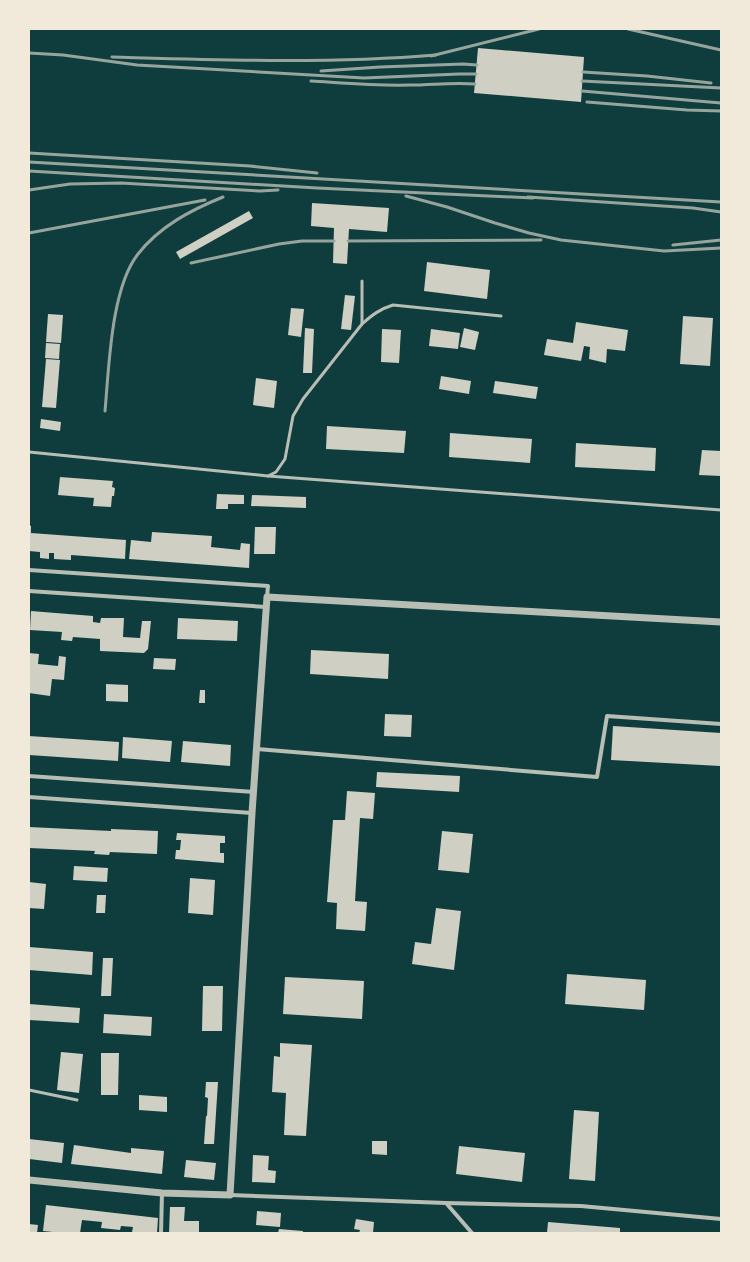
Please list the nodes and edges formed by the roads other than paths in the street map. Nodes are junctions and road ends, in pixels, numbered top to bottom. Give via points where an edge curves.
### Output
1 (362, 281) dead end
2 (501, 316) dead end
3 (362, 324) junction
4 (29, 452) edge
5 (268, 476) junction
6 (721, 510) edge
7 (29, 570) edge
8 (29, 592) edge
9 (267, 597) junction
10 (266, 607) junction
11 (721, 622) edge
12 (721, 724) edge
13 (257, 749) junction
14 (29, 776) edge
15 (254, 792) junction
16 (29, 797) edge
17 (252, 813) junction
18 (29, 1090) edge
19 (77, 1100) dead end
20 (29, 1180) edge
21 (162, 1193) junction
22 (230, 1195) junction
23 (446, 1204) junction
24 (721, 1219) edge
25 (161, 1233) edge
26 (472, 1233) edge

1 - 3 lane
2 - 3 lane via 393,305 373,314
3 - 5 lane via 303,399 293,416 285,459 276,472
4 - 5 lane
5 - 6 lane
7 - 9 street via 268,586
8 - 10 street
9 - 10 street
9 - 11 street
10 - 13 street
12 - 13 street via 607,716 597,777
13 - 15 street
14 - 15 street
15 - 17 street
16 - 17 street
17 - 22 street
18 - 19 lane
20 - 21 street
21 - 22 street
21 - 25 street
22 - 23 street
23 - 24 street via 581,1206
23 - 26 street

